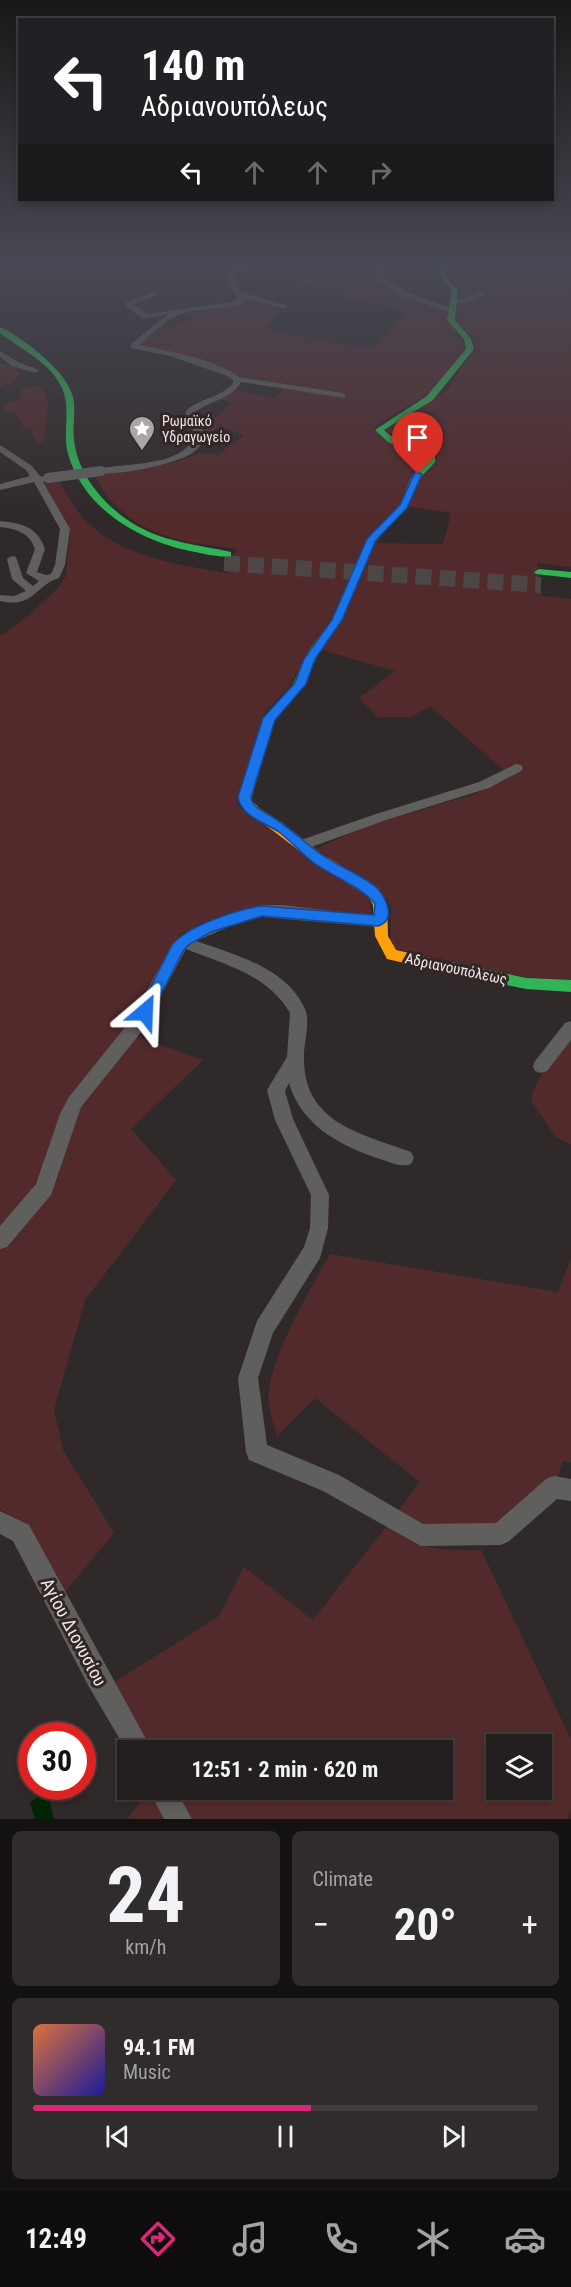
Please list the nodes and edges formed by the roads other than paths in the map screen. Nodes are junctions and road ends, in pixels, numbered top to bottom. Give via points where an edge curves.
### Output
1 (5, 347) edge
2 (24, 347) edge
3 (134, 347) edge
4 (469, 347) edge
5 (0, 353) edge
6 (35, 370) junction
7 (237, 379) junction
8 (342, 396) dead end
9 (55, 399) dead end
10 (0, 448) edge
11 (60, 463) dead end
12 (42, 479) junction
13 (0, 487) edge
14 (75, 492) dead end
15 (0, 524) edge
16 (118, 535) dead end
17 (12, 559) dead end
18 (571, 575) edge
19 (48, 579) junction
20 (571, 588) edge
21 (34, 591) junction
22 (0, 598) edge
23 (516, 768) dead end
24 (303, 845) junction
25 (378, 921) junction
26 (183, 942) junction
27 (571, 986) edge
28 (571, 1028) edge
29 (295, 1058) junction
30 (541, 1066) dead end
31 (405, 1158) dead end
32 (0, 1240) edge
33 (571, 1490) edge
34 (0, 1521) edge
35 (134, 1740) edge
36 (168, 1800) edge
37 (179, 1819) edge

1 - 6 street
2 - 16 street via 64,382 71,402 71,451 107,510 123,524 156,540 226,558 162,553
3 - 7 street via 172,354
4 - 24 street, Αδριανουπόλεως via 470,351 430,398 379,430 386,438 424,453 431,462 415,478 404,506 372,539 337,620 309,659 300,684 274,711 265,728 245,803
5 - 6 street via 15,364
6 - 9 street via 48,382
7 - 8 street
7 - 12 street, bridge via 233,388 197,405 189,413 201,437 186,453 167,460
10 - 12 street
11 - 14 street
12 - 13 street
12 - 19 street via 65,529 59,567 55,576
15 - 19 street via 33,534 40,549 31,573
17 - 21 street via 19,583
18 - 20 street via 540,579
19 - 21 street
21 - 22 street via 22,599
23 - 24 street via 484,785
24 - 25 street, Αδριανουπόλεως via 319,860 364,885 377,897 382,908
25 - 26 street via 262,911 214,926
25 - 27 street, Αδριανουπόλεως via 385,947 395,956 514,982
26 - 29 street via 243,963 285,994 298,1012
26 - 32 street via 136,1026 75,1102 44,1189
28 - 30 street
29 - 31 street via 300,1090 315,1115 344,1135
29 - 33 street via 276,1090 284,1120 320,1195 319,1228 313,1251 264,1328 248,1378 256,1452 331,1483 421,1535 500,1534 554,1487
34 - 35 street, Αγίου Διονυσίου via 21,1533
36 - 37 street

